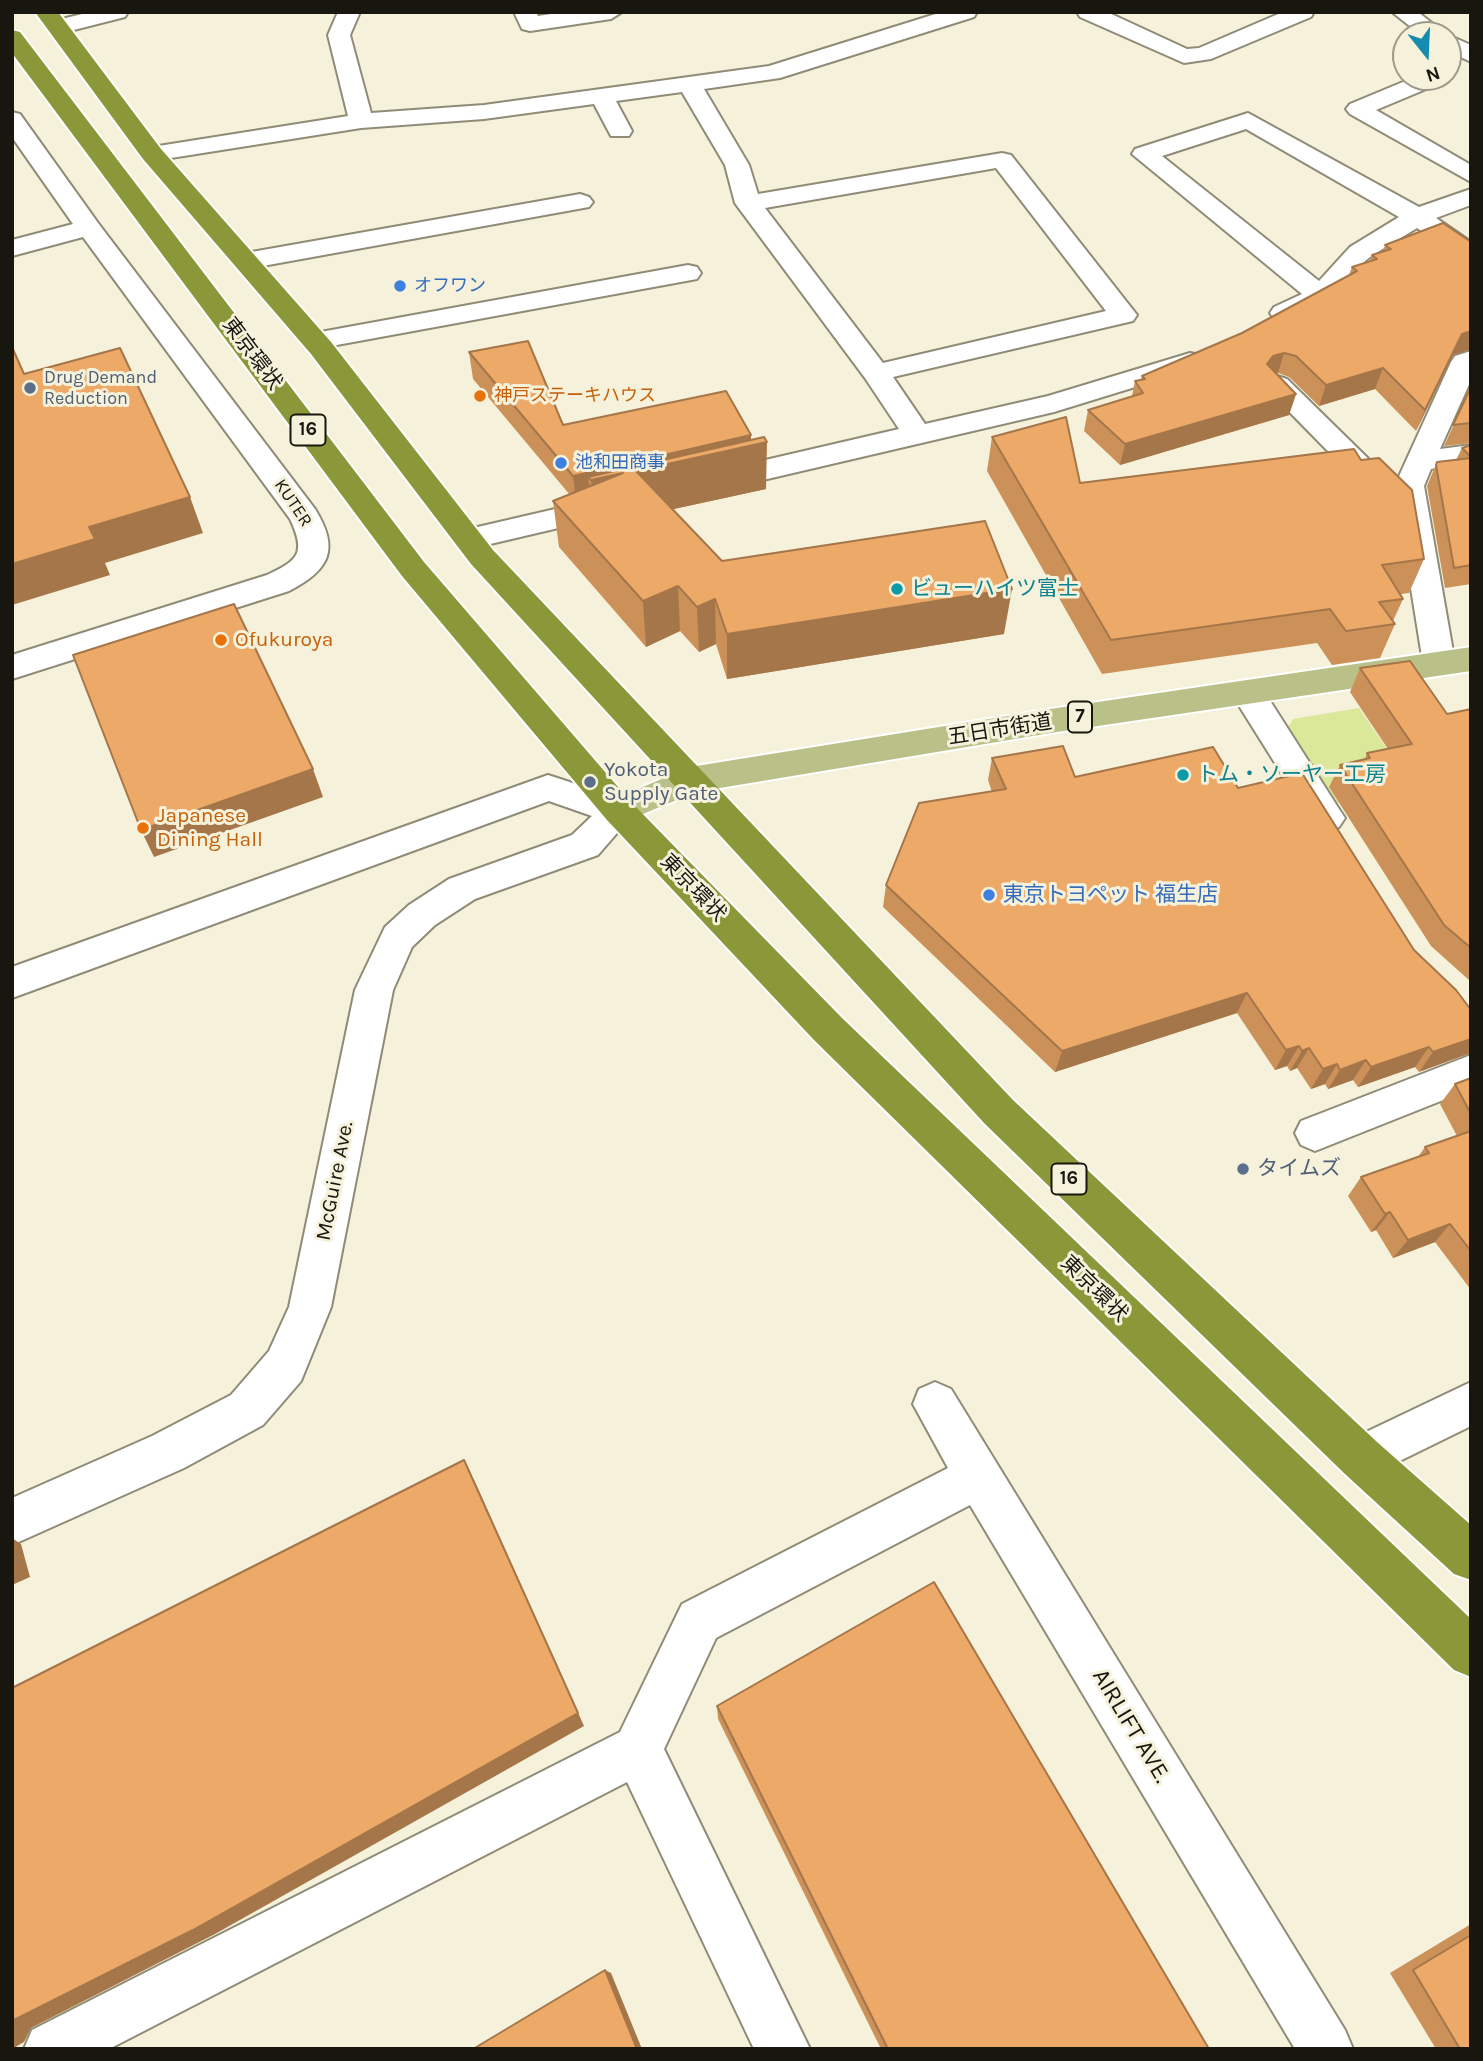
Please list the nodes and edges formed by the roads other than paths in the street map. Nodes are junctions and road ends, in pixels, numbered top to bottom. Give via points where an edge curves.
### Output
1 (117, 12) edge
2 (349, 12) edge
3 (526, 12) edge
4 (611, 12) edge
5 (966, 12) edge
6 (1088, 12) edge
7 (1303, 12) edge
8 (52, 20) edge
9 (12, 37) edge
10 (689, 84) junction
11 (1401, 91) edge
12 (603, 98) junction
13 (12, 119) edge
14 (361, 121) junction
15 (620, 131) dead end
16 (152, 154) junction
17 (1471, 175) edge
18 (1471, 196) edge
19 (580, 202) dead end
20 (748, 203) junction
21 (1417, 217) junction
22 (89, 228) junction
23 (12, 248) edge
24 (1471, 254) edge
25 (246, 261) junction
26 (688, 273) dead end
27 (1320, 295) junction
28 (1262, 324) edge
29 (315, 341) junction
30 (1216, 348) edge
31 (1471, 359) edge
32 (876, 373) junction
33 (1277, 385) edge
34 (917, 434) junction
35 (1471, 454) edge
36 (1421, 461) junction
37 (689, 488) edge
38 (636, 500) edge
39 (1415, 520) junction
40 (469, 539) junction
41 (1455, 661) edge
42 (12, 667) edge
43 (1248, 693) junction
44 (690, 780) junction
45 (618, 811) junction
46 (1343, 843) edge
47 (12, 983) edge
48 (1471, 1072) edge
49 (1315, 1133) dead end
50 (1471, 1403) edge
51 (935, 1404) dead end
52 (1361, 1458) junction
53 (979, 1476) junction
54 (12, 1522) edge
55 (1471, 1557) edge
56 (1471, 1653) edge
57 (638, 1750) junction
58 (51, 2049) edge
59 (783, 2049) edge
60 (1326, 2049) edge

1 - 8 street
2 - 14 street via 339,35
3 - 4 street via 530,24
5 - 10 street via 772,73
6 - 7 street via 1184,55 1203,54
8 - 16 highway, 16
9 - 45 highway, 東京環状 / 16 via 413,569
10 - 12 street
10 - 20 street via 737,165
11 - 17 street via 1358,109
12 - 14 street
12 - 15 street
13 - 22 street, KUTER
14 - 16 street
16 - 25 highway, 16
18 - 21 street
19 - 25 street
20 - 32 street
20 - 32 street via 1002,160 1124,315
21 - 24 street
21 - 27 street via 1359,253
21 - 27 street via 1248,120 1144,154
22 - 23 street
22 - 42 street, KUTER via 304,516 313,533 314,555 304,571 278,583
25 - 29 highway, 16
26 - 29 street
27 - 28 street
29 - 40 highway, 16
30 - 34 street via 1181,365 1066,400
31 - 36 street via 1465,362
32 - 34 street
33 - 39 street
34 - 37 street
35 - 36 street
36 - 39 street via 1409,486
38 - 40 street
39 - 41 street
40 - 44 highway, 16
41 - 43 main road, 五日市街道 / 7
43 - 44 main road, 五日市街道 / 7
43 - 46 street
44 - 45 main road, 五日市街道 / 7
44 - 52 highway, 16 via 999,1112
45 - 47 street via 548,788
45 - 54 street, McGuire Ave. via 585,845 462,889 422,915 398,938 374,990 310,1307 285,1366 247,1410 168,1452
45 - 56 highway, 東京環状 / 16 via 828,1029
48 - 49 street
50 - 52 street
51 - 53 street, AIRLIFT AVE.
52 - 55 highway, 16
53 - 57 street via 699,1620
53 - 60 street, AIRLIFT AVE.
57 - 58 street
57 - 59 street

